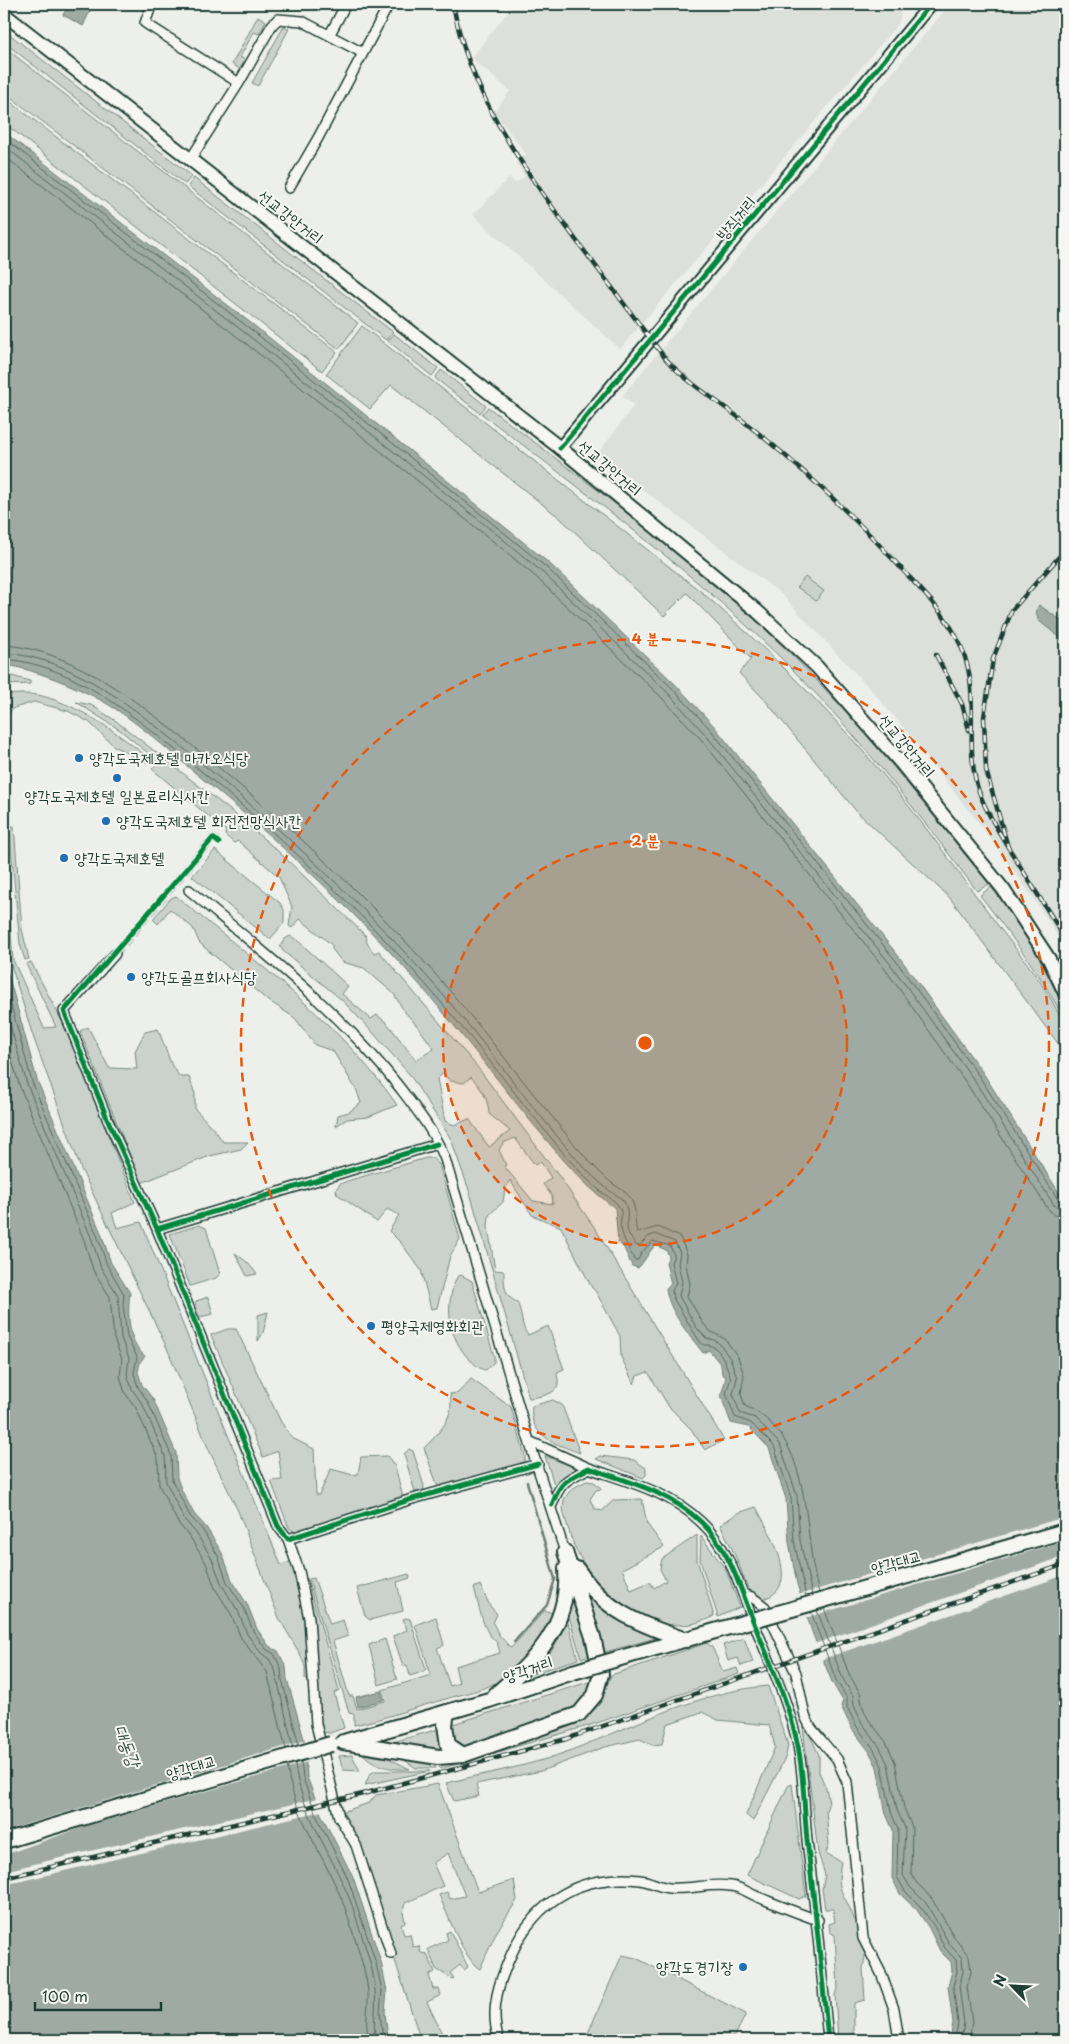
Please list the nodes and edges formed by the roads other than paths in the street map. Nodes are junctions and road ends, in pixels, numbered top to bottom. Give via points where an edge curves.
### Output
1 (152, 4) edge
2 (346, 4) edge
3 (389, 4) edge
4 (931, 4) edge
5 (4, 14) edge
6 (330, 34) junction
7 (363, 53) junction
8 (239, 83) junction
9 (190, 160) junction
10 (289, 188) dead end
11 (560, 448) junction
12 (188, 890) dead end
13 (115, 954) tunnel mouth
14 (1065, 992) edge
15 (438, 1144) junction
16 (157, 1229) junction
17 (529, 1441) junction
18 (538, 1464) junction
19 (589, 1468) junction
20 (552, 1505) junction
21 (1065, 1531) edge
22 (288, 1538) junction
23 (565, 1552) junction
24 (743, 1594) junction
25 (736, 1625) joint
26 (686, 1640) junction
27 (489, 1700) junction
28 (447, 1712) junction
29 (337, 1743) junction
30 (463, 1755) junction
31 (4, 1841) edge
32 (818, 1920) junction
33 (390, 1954) dead end
34 (498, 2040) edge
35 (828, 2040) edge
36 (899, 2040) edge

1 - 8 street via 145,23
2 - 6 street
3 - 7 street
4 - 11 street, 방직거리
5 - 9 main road, 선교강안거리
6 - 7 street
6 - 8 street via 297,19 278,19
7 - 10 street
8 - 9 street
9 - 11 main road, 선교강안거리
11 - 14 main road, 선교강안거리 via 758,611 817,667 1003,888 1049,959
12 - 15 street via 340,1019 392,1078
13 - 16 street via 64,1011
15 - 16 street
15 - 17 street
16 - 22 street via 274,1517
17 - 18 street
17 - 19 street
18 - 20 street
18 - 22 street
19 - 20 street via 561,1484
19 - 24 street via 667,1497 687,1510 717,1540
20 - 23 street
21 - 25 main road, 양각대교, bridge
22 - 33 street via 309,1618 316,1724 339,1817 356,1845
23 - 26 main road via 587,1585 611,1607 628,1618
23 - 27 main road via 565,1599 558,1623 548,1642 518,1675
23 - 30 main road via 599,1659 601,1674 596,1695 580,1714
24 - 32 street via 798,1746
24 - 36 street via 752,1596 765,1607 796,1673 805,1716 837,1759 847,1782 863,1938 891,2000
25 - 26 main road, 양각거리
26 - 27 main road, 양각거리, bridge
27 - 28 main road, 양각거리
28 - 29 main road, 양각거리
28 - 30 main road via 448,1745
29 - 30 main road via 438,1757
29 - 31 main road, 양각대교, bridge
32 - 34 street via 731,1886 669,1888 642,1880 612,1879 572,1888 530,1923 514,1947 494,2006
32 - 35 street

